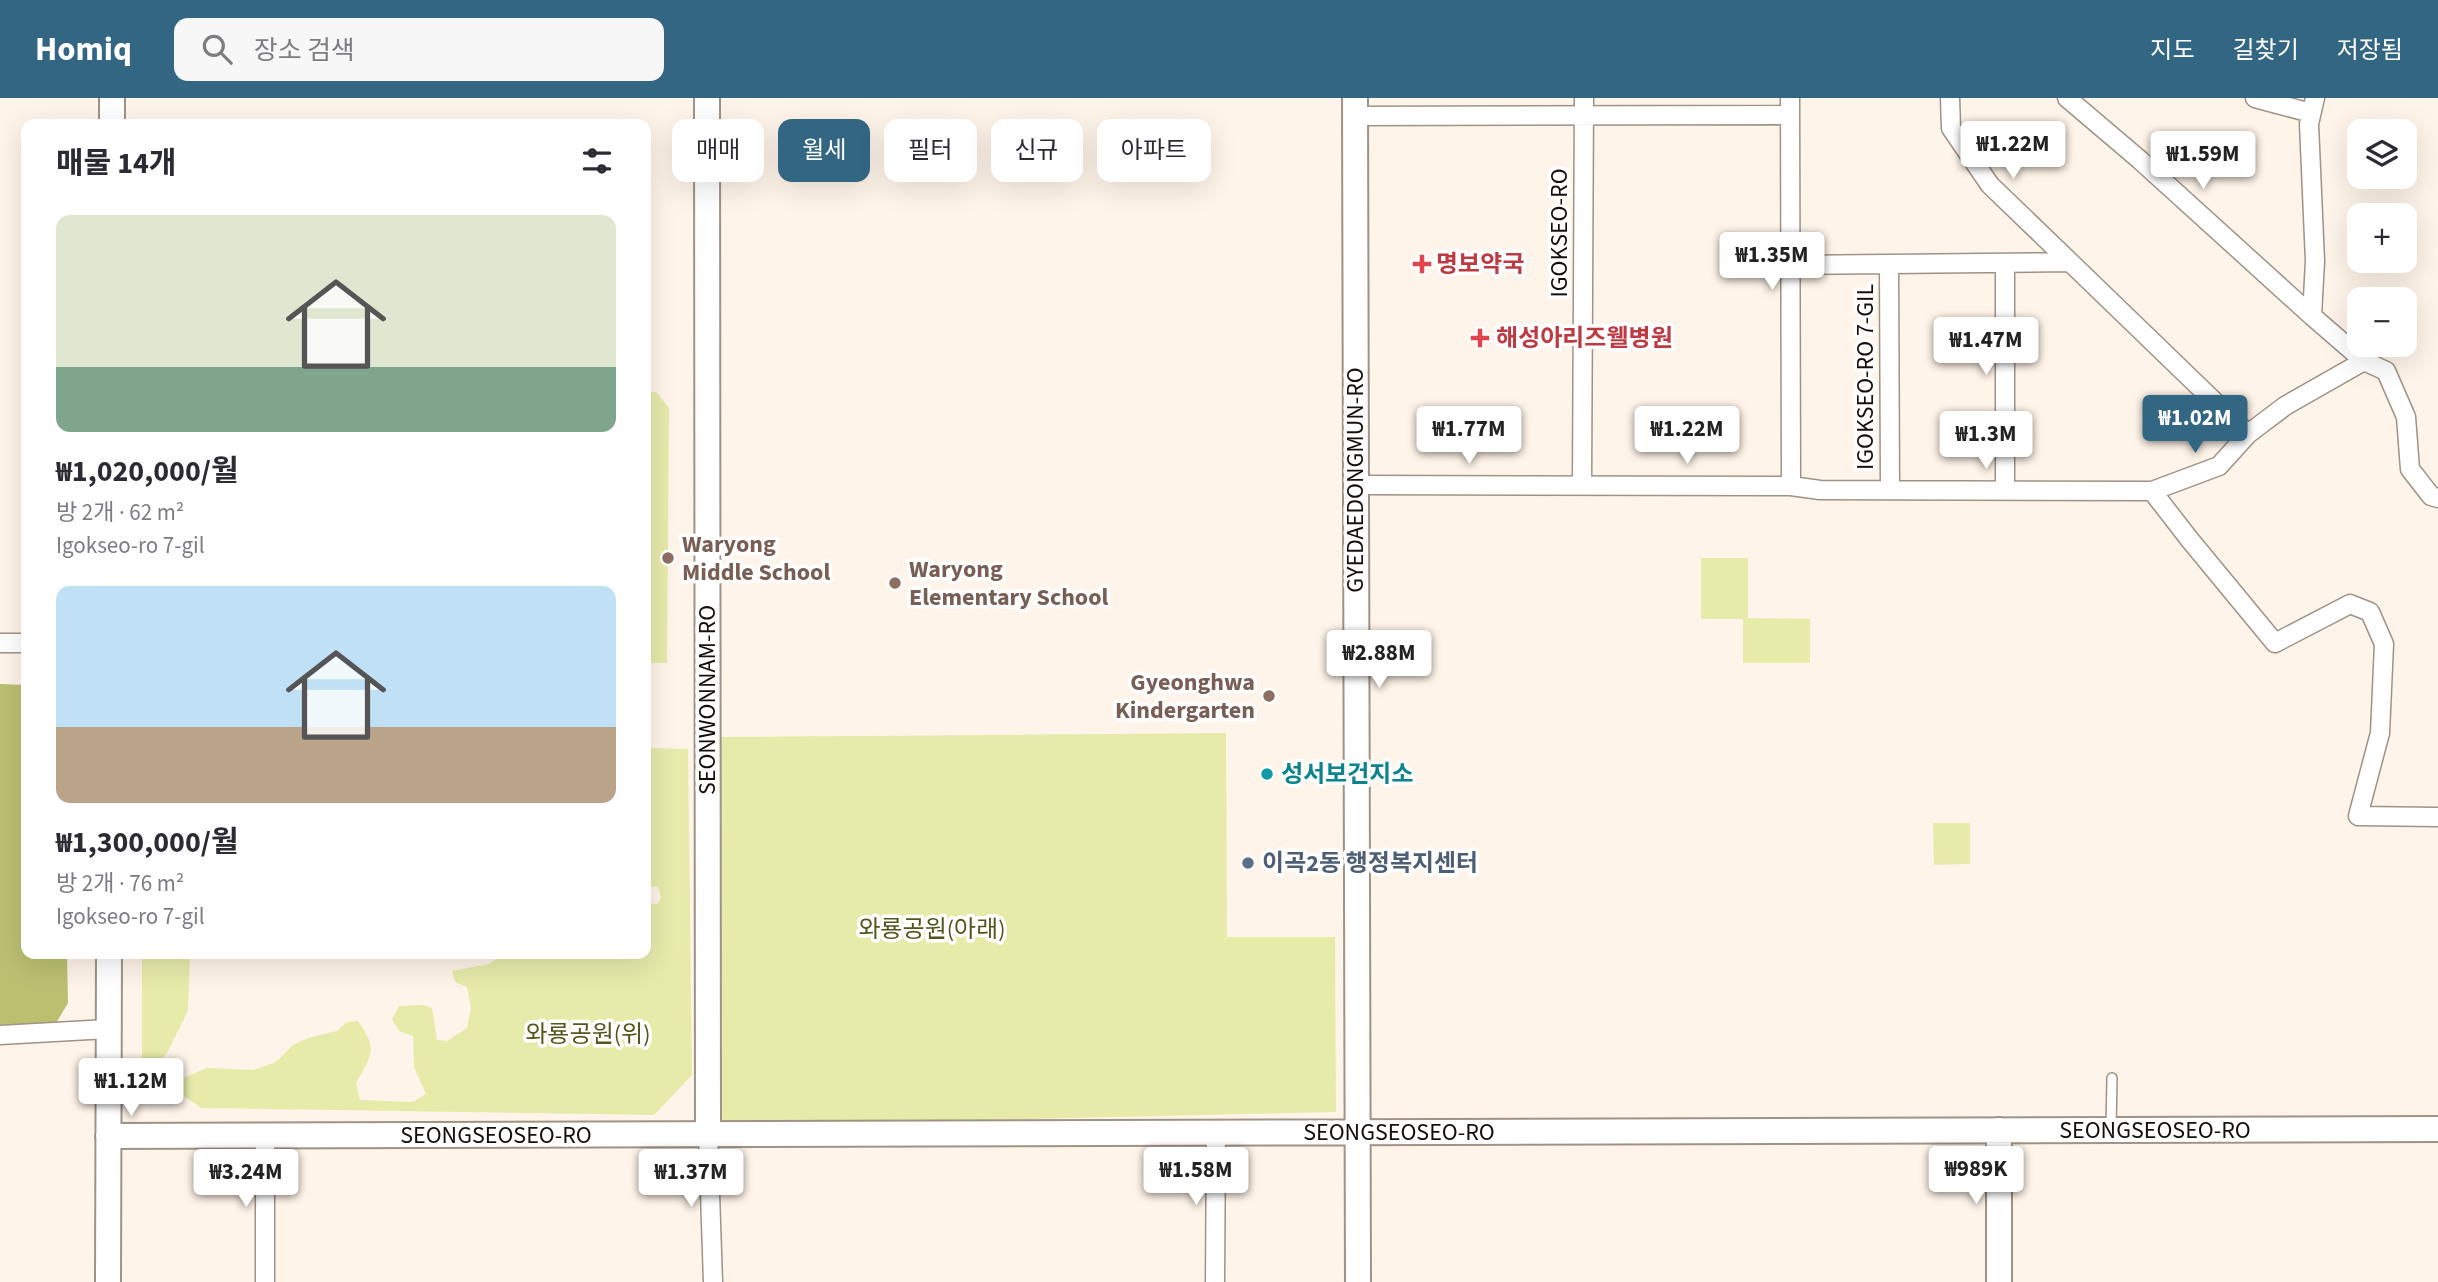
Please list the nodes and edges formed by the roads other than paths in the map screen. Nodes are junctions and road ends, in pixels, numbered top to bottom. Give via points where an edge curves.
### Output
1 (112, 98) edge
2 (707, 98) edge
3 (1950, 98) edge
4 (2067, 98) edge
5 (2255, 98) edge
6 (1790, 106) edge
7 (2313, 106) edge
8 (1355, 107) edge
9 (1584, 107) edge
10 (112, 119) edge
11 (2070, 262) junction
12 (2006, 263) junction
13 (1889, 264) junction
14 (1791, 265) junction
15 (2312, 316) junction
16 (2364, 361) junction
17 (2248, 434) junction
18 (1356, 485) junction
19 (1582, 485) junction
20 (1791, 486) junction
21 (1890, 490) junction
22 (2005, 490) junction
23 (2152, 491) junction
24 (2438, 498) edge
25 (0, 643) edge
26 (21, 643) edge
27 (2438, 817) edge
28 (109, 959) edge
29 (108, 1029) junction
30 (0, 1035) edge
31 (2112, 1078) dead end
32 (2438, 1129) edge
33 (1999, 1130) junction
34 (2111, 1130) junction
35 (1357, 1132) junction
36 (1216, 1133) junction
37 (708, 1134) junction
38 (108, 1136) junction
39 (265, 1136) junction
40 (107, 1282) edge
41 (265, 1282) edge
42 (713, 1282) edge
43 (1215, 1282) edge
44 (1358, 1282) edge
45 (1999, 1282) edge

1 - 10 main road
2 - 37 main road, SEONWONNAM-RO
3 - 11 street via 1951,128 1990,186
4 - 15 street
5 - 7 street
6 - 9 street
6 - 14 street
7 - 15 street via 2309,124 2315,261
8 - 9 street
8 - 18 main road, GYEDAEDONGMUN-RO
9 - 19 street, IGOKSEO-RO
11 - 12 street, IGOKSEO-RO 7-GIL
11 - 17 street
12 - 13 street, IGOKSEO-RO 7-GIL
12 - 22 street
13 - 14 street, IGOKSEO-RO 7-GIL
13 - 21 street, IGOKSEO-RO 7-GIL
14 - 20 street
15 - 16 street
16 - 17 street via 2285,406
16 - 24 street via 2386,371 2406,417 2410,468 2431,496
17 - 23 street via 2219,466
18 - 19 street
18 - 35 main road, GYEDAEDONGMUN-RO
19 - 20 street
20 - 21 street
21 - 22 street
22 - 23 street
23 - 27 street via 2275,643 2350,604 2370,612 2384,644 2379,733 2358,816
25 - 26 street
28 - 29 main road
29 - 30 street
29 - 38 main road
31 - 34 lane
32 - 34 main road, SEONGSEOSEO-RO
33 - 34 main road, SEONGSEOSEO-RO
33 - 35 main road, SEONGSEOSEO-RO
33 - 45 main road
35 - 36 main road, SEONGSEOSEO-RO
35 - 44 main road, GYEDAEDONGMUN-RO
36 - 37 main road, SEONGSEOSEO-RO
36 - 43 street
37 - 39 main road, SEONGSEOSEO-RO
37 - 42 street
38 - 39 main road, SEONGSEOSEO-RO
38 - 40 main road
39 - 41 street

